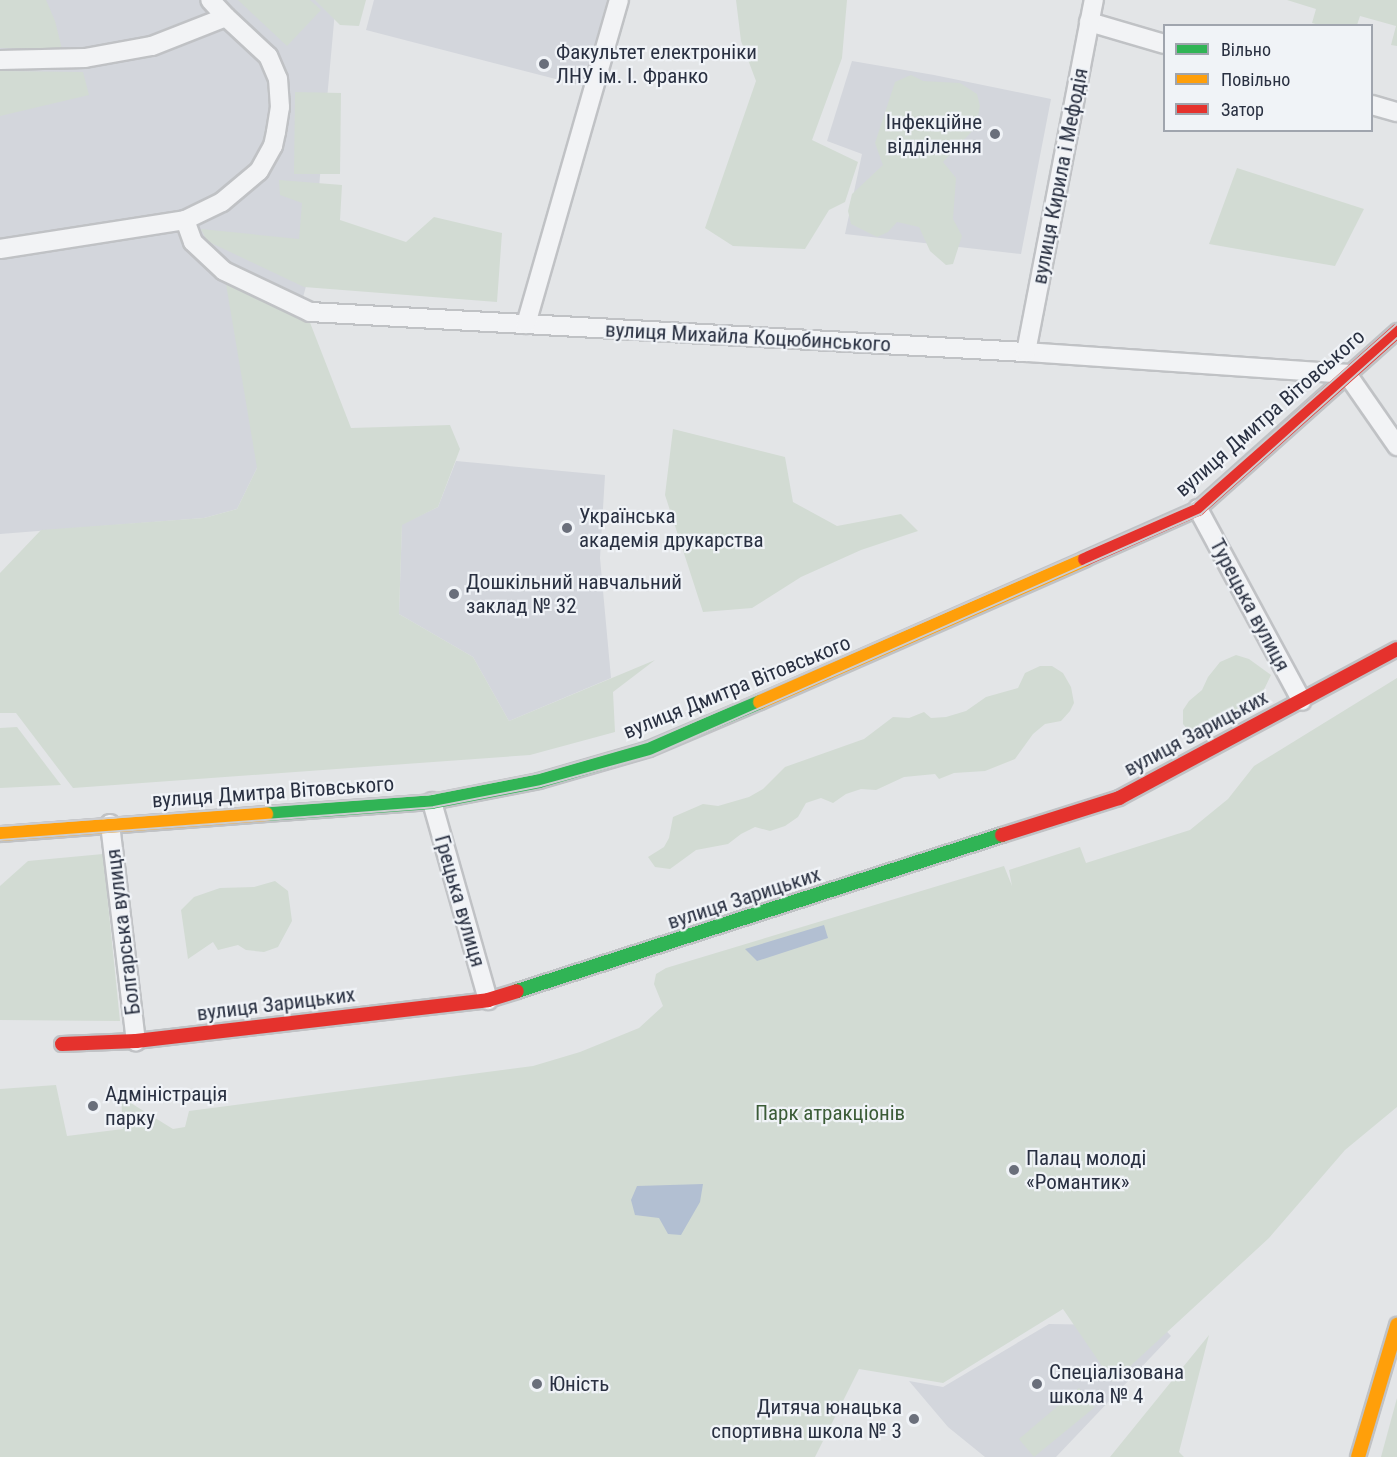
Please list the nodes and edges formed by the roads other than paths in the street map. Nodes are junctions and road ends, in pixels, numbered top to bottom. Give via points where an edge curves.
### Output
1 (210, 0) edge
2 (619, 0) edge
3 (1094, 0) edge
4 (226, 17) junction
5 (1089, 22) junction
6 (1163, 44) edge
7 (0, 60) edge
8 (1373, 106) edge
9 (1397, 112) edge
10 (185, 220) junction
11 (0, 249) edge
12 (526, 324) junction
13 (1397, 331) edge
14 (1026, 352) junction
15 (1347, 374) junction
16 (1397, 446) edge
17 (1198, 509) junction
18 (1397, 649) edge
19 (1302, 701) junction
20 (432, 801) junction
21 (110, 824) junction
22 (0, 834) edge
23 (488, 1000) junction
24 (136, 1041) junction
25 (62, 1044) dead end
26 (1397, 1325) edge
27 (1358, 1457) edge

1 - 4 street
2 - 12 street
3 - 5 street, вулиця Кирила і Мефодія
4 - 7 street via 152,46 79,58
4 - 10 street via 268,56 278,79 280,107 276,132 259,171 222,202
5 - 6 street
5 - 14 street, вулиця Кирила і Мефодія
8 - 9 street
10 - 11 street
10 - 12 street, вулиця Михайла Коцюбинського via 193,242 224,271 310,312
12 - 14 street, вулиця Михайла Коцюбинського
13 - 15 main road, вулиця Дмитра Вітовського
14 - 15 street, вулиця Михайла Коцюбинського
15 - 16 street
15 - 17 main road, вулиця Дмитра Вітовського
17 - 19 street, Турецька вулиця
17 - 20 main road, вулиця Дмитра Вітовського via 649,749 539,781
18 - 19 main road, вулиця Зарицьких
19 - 23 main road, вулиця Зарицьких via 1119,798
20 - 21 main road, вулиця Дмитра Вітовського
20 - 23 street, Грецька вулиця
21 - 22 main road, вулиця Дмитра Вітовського
21 - 24 street, Болгарська вулиця
23 - 24 main road, вулиця Зарицьких
24 - 25 main road, вулиця Зарицьких
26 - 27 main road

